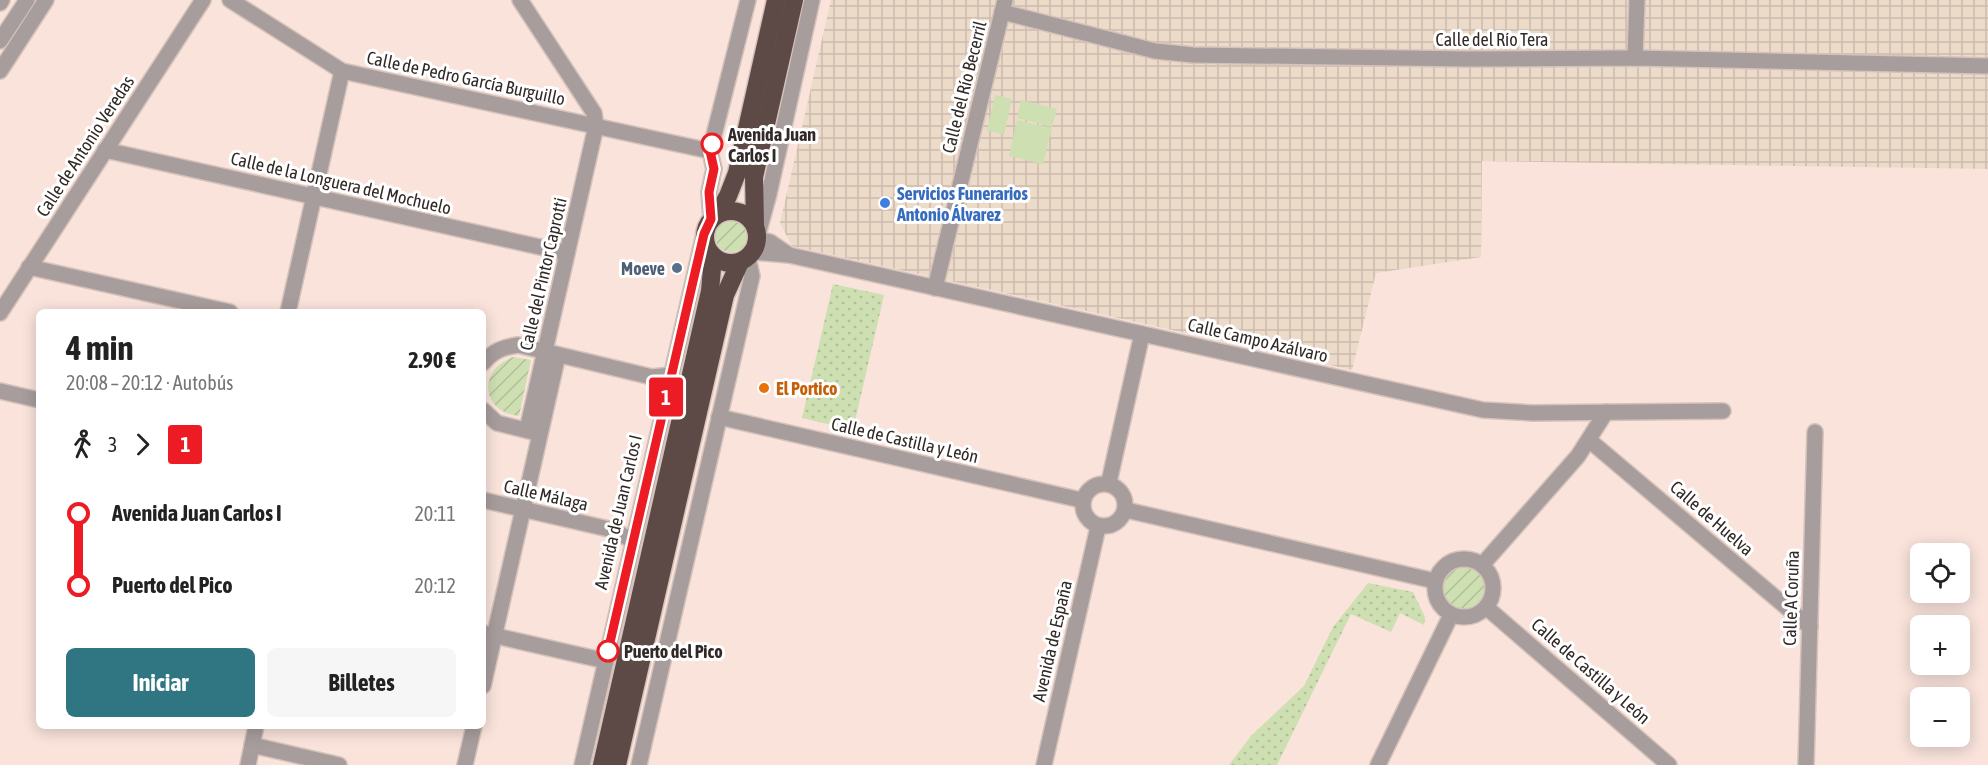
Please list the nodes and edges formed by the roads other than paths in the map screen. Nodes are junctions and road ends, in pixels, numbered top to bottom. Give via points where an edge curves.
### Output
1 (27, 0) edge
2 (46, 0) edge
3 (203, 0) edge
4 (230, 0) edge
5 (520, 0) edge
6 (748, 0) edge
7 (776, 0) edge
8 (794, 0) edge
9 (812, 0) edge
10 (1636, 0) edge
11 (1004, 6) edge
12 (0, 41) edge
13 (1635, 58) junction
14 (1988, 66) edge
15 (0, 71) edge
16 (342, 71) junction
17 (596, 126) junction
18 (105, 150) junction
19 (710, 151) junction
20 (314, 196) junction
21 (712, 222) junction
22 (752, 245) junction
23 (567, 253) junction
24 (714, 257) junction
25 (29, 267) junction
26 (935, 288) junction
27 (217, 309) edge
28 (289, 309) edge
29 (0, 313) edge
30 (1142, 334) junction
31 (552, 353) junction
32 (486, 359) edge
33 (670, 382) junction
34 (0, 391) edge
35 (36, 399) edge
36 (1723, 411) dead end
37 (1606, 412) junction
38 (486, 413) edge
39 (719, 417) junction
40 (534, 432) junction
41 (1815, 432) dead end
42 (1589, 440) junction
43 (1109, 482) junction
44 (1081, 500) junction
45 (486, 502) edge
46 (523, 510) junction
47 (1126, 510) junction
48 (1098, 527) junction
49 (633, 542) junction
50 (1482, 565) junction
51 (1435, 581) junction
52 (1486, 607) junction
53 (1451, 615) junction
54 (1810, 627) junction
55 (489, 634) edge
56 (486, 660) edge
57 (606, 661) junction
58 (255, 729) edge
59 (473, 729) edge
60 (252, 745) junction
61 (1382, 763) edge
62 (248, 765) edge
63 (339, 765) edge
64 (465, 765) edge
65 (582, 765) edge
66 (602, 765) edge
67 (617, 765) edge
68 (639, 765) edge
69 (1044, 765) edge
70 (1669, 765) edge
71 (1806, 765) edge

1 - 12 street
2 - 15 street
3 - 18 street, Calle de Antonio Veredas
4 - 16 street, Calle de Pedro García Burguillo
5 - 17 street via 594,113
6 - 19 street
7 - 21 highway, Avenida de Juan Carlos I via 736,173
8 - 22 highway via 754,177
9 - 22 street via 769,194
10 - 13 street
11 - 13 street, Calle del Río Tera via 1155,51 1193,56
11 - 26 street, Calle del Río Becerril
13 - 14 street, Calle del Río Tera
16 - 17 street, Calle de Pedro García Burguillo
16 - 20 street
17 - 19 street, Calle de Pedro García Burguillo
17 - 23 street, Calle del Pintor Caprotti
18 - 20 street, Calle de la Longuera del Mochuelo
18 - 25 street, Calle de Antonio Veredas
19 - 21 street via 714,169 709,192
20 - 23 street, Calle de la Longuera del Mochuelo
20 - 28 street
21 - 22 highway via 733,210 746,214
21 - 24 highway via 706,247
21 - 33 street, Avenida de Juan Carlos I
22 - 24 highway via 726,264
22 - 26 street, Calle Campo Azálvaro
22 - 39 street via 752,276
22 - 67 highway via 725,295
23 - 31 street, Calle del Pintor Caprotti
24 - 66 highway via 710,291
25 - 27 street
25 - 29 street, Calle de Antonio Veredas
26 - 30 street, Calle Campo Azálvaro
30 - 37 street, Calle Campo Azálvaro via 1483,410
30 - 43 street
31 - 32 street via 518,345 503,347
31 - 33 street
31 - 40 street, Calle del Pintor Caprotti
33 - 49 street, Avenida de Juan Carlos I
34 - 35 street
36 - 37 street, Calle Campo Azálvaro
37 - 42 street
38 - 40 street via 497,423
39 - 44 street, Calle de Castilla y León
39 - 68 street
40 - 46 street, Calle del Pintor Caprotti
41 - 54 street, Calle A Coruña
42 - 50 street
42 - 54 street, Calle de Huelva
43 - 44 street via 1091,486
43 - 47 street via 1123,492
44 - 48 street via 1085,517
45 - 46 street, Calle Málaga
46 - 49 street, Calle Málaga via 613,530
46 - 55 street, Calle del Pintor Caprotti
47 - 48 street via 1115,524
47 - 51 street
48 - 69 street, Avenida de España
49 - 57 street, Avenida de Juan Carlos I
50 - 51 street via 1469,559 1454,560 1442,568
50 - 52 street via 1491,577 1493,592
51 - 53 street via 1435,595
52 - 53 street via 1476,615
52 - 70 street, Calle de Castilla y León
53 - 61 street
54 - 71 street, Calle A Coruña
55 - 56 street, Calle del Pintor Caprotti
55 - 57 street
57 - 65 street, Avenida de Juan Carlos I
58 - 60 street
59 - 64 street
60 - 62 street
60 - 63 street

